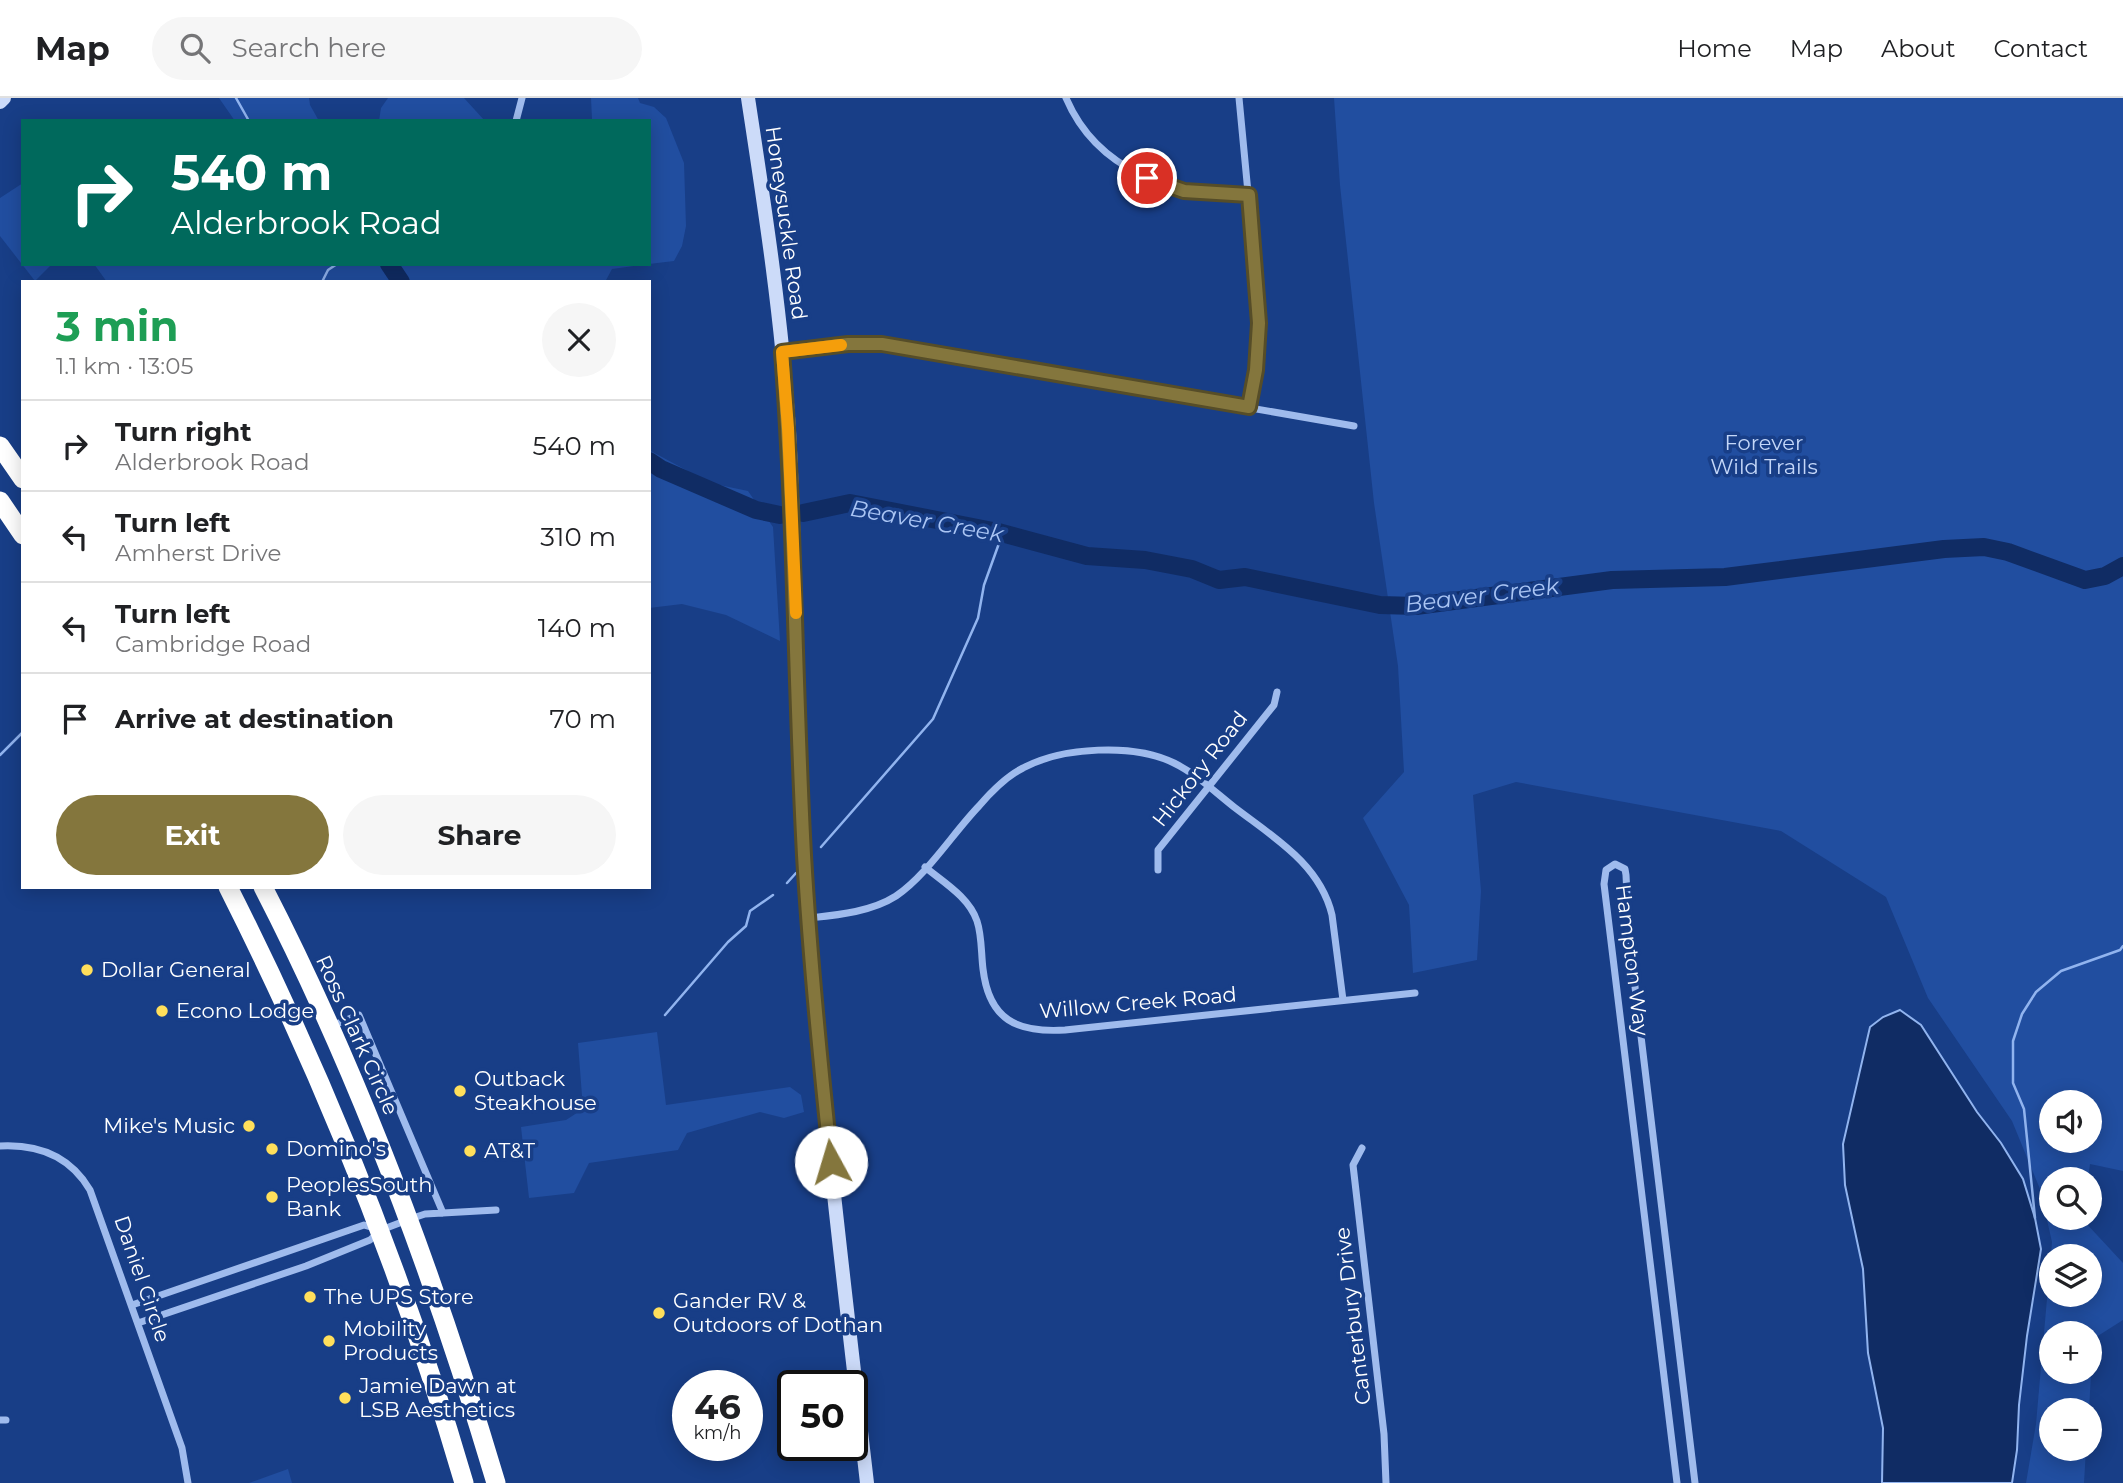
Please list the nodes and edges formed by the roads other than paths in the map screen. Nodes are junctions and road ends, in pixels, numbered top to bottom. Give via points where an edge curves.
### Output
1 (4, 98) edge
2 (522, 98) edge
3 (748, 98) edge
4 (1066, 98) edge
5 (1240, 98) edge
6 (0, 102) edge
7 (517, 119) edge
8 (1249, 195) junction
9 (782, 352) junction
10 (1249, 407) junction
11 (1353, 426) dead end
12 (0, 446) edge
13 (21, 476) edge
14 (0, 501) edge
15 (21, 532) edge
16 (1277, 692) dead end
17 (1208, 787) junction
18 (925, 867) junction
19 (1158, 870) dead end
20 (229, 889) edge
21 (264, 889) edge
22 (809, 918) junction
23 (1415, 993) dead end
24 (1343, 1000) junction
25 (330, 1026) junction
26 (0, 1146) edge
27 (1362, 1148) dead end
28 (496, 1210) dead end
29 (443, 1213) junction
30 (410, 1219) junction
31 (381, 1230) junction
32 (132, 1305) junction
33 (138, 1323) junction
34 (188, 1483) edge
35 (464, 1483) edge
36 (496, 1483) edge
37 (867, 1483) edge
38 (1386, 1483) edge
39 (1677, 1483) edge
40 (1695, 1483) edge

1 - 6 main road
2 - 7 street
3 - 9 main road, Honeysuckle Road
4 - 8 street via 1105,151 1147,178 1184,191
5 - 8 street
8 - 10 street via 1259,323
9 - 10 street via 882,344
9 - 22 main road, Honeysuckle Road
10 - 11 street
12 - 13 highway
14 - 15 highway
16 - 17 street, Hickory Road via 1274,705
17 - 18 street via 1159,757 1104,751 1057,755 1021,769 1000,785
17 - 19 street, Hickory Road via 1158,850
17 - 24 street via 1293,853 1323,888 1332,915
18 - 22 street via 885,901
18 - 24 street, Willow Creek Road via 972,910 980,932 986,985 995,1007 1004,1018 1029,1030
20 - 31 highway via 319,1080
21 - 25 highway, Ross Clark Circle
22 - 37 main road, Honeysuckle Road via 822,1079
23 - 24 street, Willow Creek Road
25 - 29 street via 359,1015
25 - 30 highway, Ross Clark Circle
26 - 32 street, Daniel Circle via 26,1146 50,1153 85,1181
27 - 38 street, Canterbury Drive via 1353,1165
28 - 29 street
29 - 30 street
30 - 31 street
30 - 36 highway, Ross Clark Circle
31 - 32 street via 364,1225
31 - 33 street via 370,1240 306,1266
31 - 35 highway
32 - 33 street, Daniel Circle
33 - 34 street, Daniel Circle via 182,1448
39 - 40 street, Hampton Way via 1604,884 1606,870 1615,864 1625,869 1626,875 1629,937

